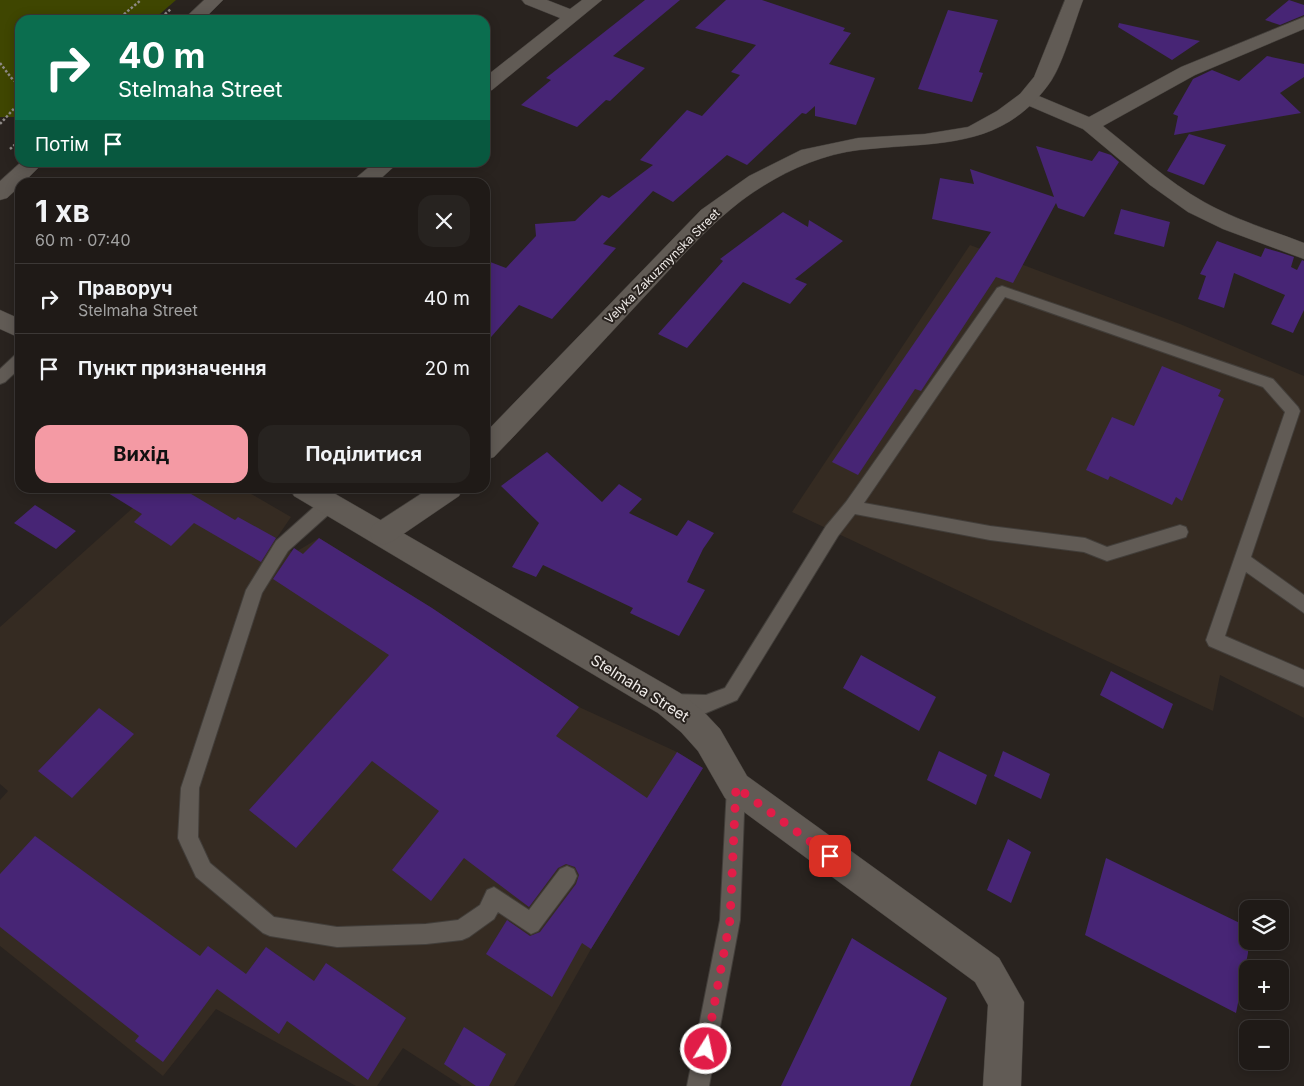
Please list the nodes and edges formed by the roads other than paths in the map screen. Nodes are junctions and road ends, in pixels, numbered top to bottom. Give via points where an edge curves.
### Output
1 (214, 0) edge
2 (531, 0) edge
3 (593, 0) edge
4 (1074, 0) edge
5 (198, 15) edge
6 (572, 16) junction
7 (1304, 22) edge
8 (490, 82) edge
9 (1027, 98) junction
10 (1090, 125) junction
11 (29, 167) edge
12 (383, 167) edge
13 (16, 178) edge
14 (369, 178) edge
15 (15, 179) edge
16 (0, 193) edge
17 (1304, 251) edge
18 (0, 319) edge
19 (15, 326) edge
20 (15, 364) edge
21 (0, 378) edge
22 (1298, 413) edge
23 (490, 445) edge
24 (311, 493) edge
25 (443, 493) edge
26 (330, 503) junction
27 (852, 507) junction
28 (1180, 532) dead end
29 (383, 534) junction
30 (1242, 560) junction
31 (1304, 605) edge
32 (1304, 679) edge
33 (669, 703) junction
34 (736, 787) junction
35 (567, 876) dead end
36 (698, 1086) edge
37 (1002, 1086) edge

1 - 5 street
2 - 6 street
3 - 6 street
4 - 9 street, Velyka Zakuzmynska Street via 1043,78
6 - 8 street
7 - 10 street via 1188,71
9 - 10 street
9 - 23 street, Velyka Zakuzmynska Street via 973,132 925,140 858,144 808,155 756,181 709,215
10 - 17 street via 1157,180 1196,207 1231,224
11 - 13 street
12 - 14 street
15 - 16 street
18 - 19 street
20 - 21 lane
22 - 27 lane via 1268,383 1002,291
22 - 30 lane
24 - 26 street, Stelmaha Street
25 - 29 street
26 - 29 street, Stelmaha Street
26 - 35 lane via 282,546 254,590 190,788 188,838 203,870 270,926 337,937 462,930 487,912 494,898 531,924
27 - 28 lane via 990,533 1085,545 1107,554
27 - 33 lane via 832,531 731,694 706,704
29 - 33 street, Stelmaha Street
30 - 31 lane
30 - 32 lane via 1215,640
33 - 34 street, Stelmaha Street via 694,722 713,743
34 - 36 lane via 730,920
34 - 37 street, Stelmaha Street via 987,970 1006,1002

